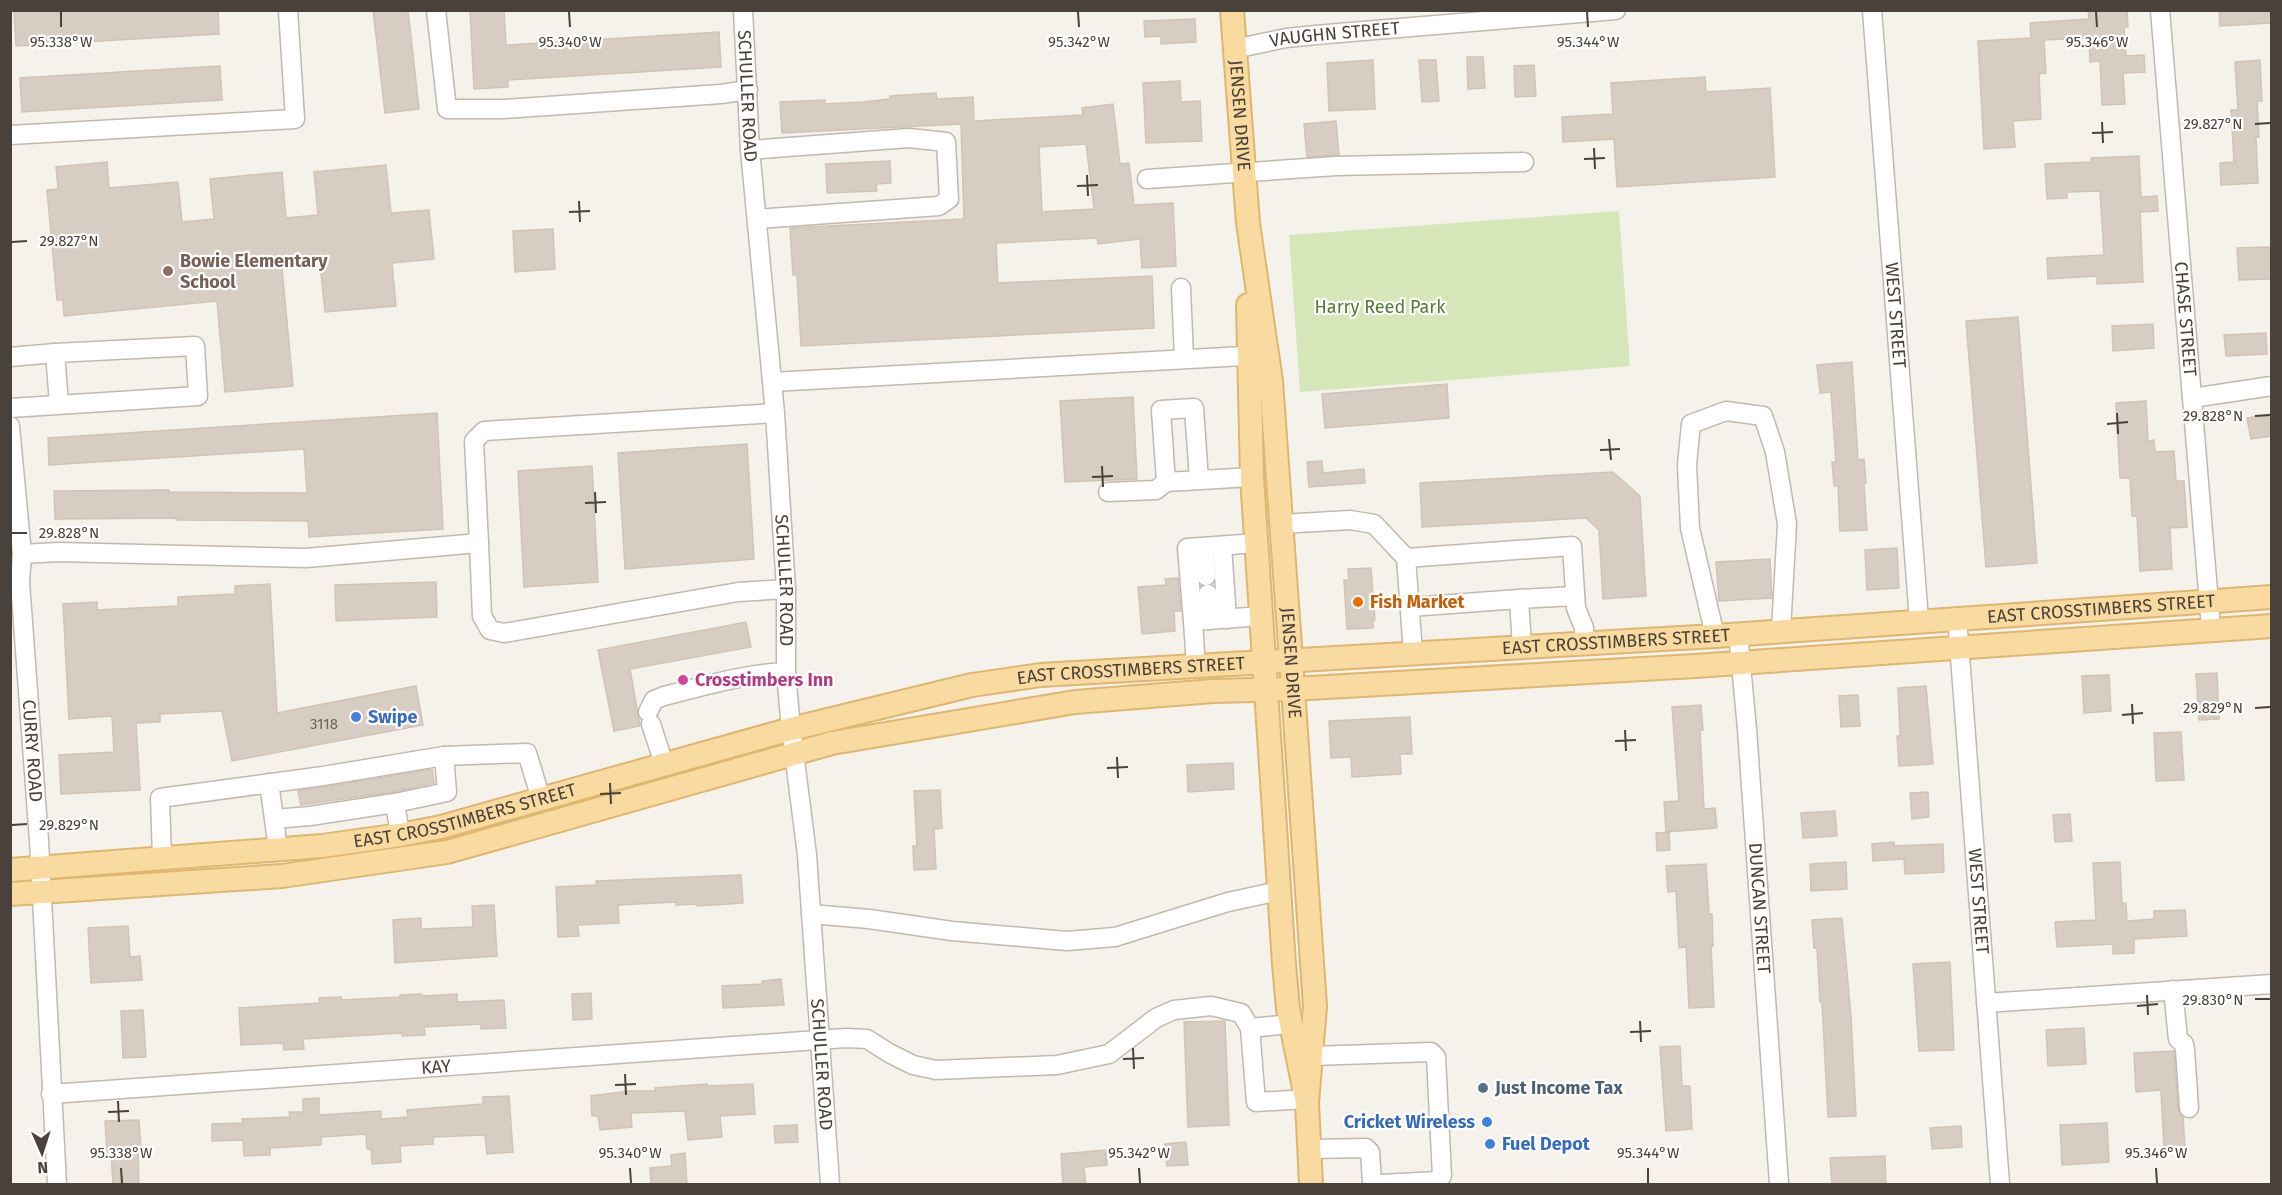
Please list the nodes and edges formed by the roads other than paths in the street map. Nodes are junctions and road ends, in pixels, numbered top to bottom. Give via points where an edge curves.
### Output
1 (288, 10) edge
2 (436, 10) edge
3 (743, 10) edge
4 (1232, 10) edge
5 (1616, 10) edge
6 (1872, 10) edge
7 (2160, 10) edge
8 (1234, 49) junction
9 (748, 90) junction
10 (10, 135) edge
11 (750, 150) junction
12 (1524, 162) dead end
13 (1244, 174) junction
14 (1146, 179) dead end
15 (757, 219) junction
16 (1181, 288) dead end
17 (55, 352) junction
18 (1258, 355) junction
19 (10, 357) edge
20 (1184, 358) junction
21 (772, 382) junction
22 (2271, 386) edge
23 (2192, 398) junction
24 (58, 404) junction
25 (10, 408) edge
26 (775, 413) junction
27 (10, 426) edge
28 (1252, 477) junction
29 (1199, 480) junction
30 (1166, 482) junction
31 (1108, 492) dead end
32 (1281, 524) junction
33 (479, 543) junction
34 (1257, 543) junction
35 (1213, 546) junction
36 (22, 554) junction
37 (1406, 558) junction
38 (15, 582) edge
39 (786, 589) junction
40 (1575, 596) junction
41 (2271, 597) edge
42 (1519, 599) junction
43 (2208, 601) junction
44 (1410, 607) junction
45 (1262, 616) junction
46 (1957, 617) junction
47 (1210, 620) junction
48 (1919, 620) junction
49 (2271, 626) edge
50 (2211, 628) junction
51 (1781, 630) junction
52 (1738, 633) junction
53 (1715, 636) junction
54 (1584, 643) junction
55 (1522, 646) junction
56 (1959, 647) junction
57 (1413, 652) junction
58 (1291, 660) junction
59 (1265, 662) junction
60 (1740, 663) junction
61 (1196, 667) junction
62 (786, 672) junction
63 (1586, 672) junction
64 (979, 684) junction
65 (1266, 690) junction
66 (1292, 690) junction
67 (979, 717) junction
68 (791, 729) junction
69 (795, 753) junction
70 (444, 756) junction
71 (664, 764) junction
72 (269, 783) junction
73 (542, 799) junction
74 (395, 803) junction
75 (274, 819) junction
76 (551, 823) junction
77 (400, 836) junction
78 (278, 850) junction
79 (162, 858) junction
80 (41, 868) junction
81 (10, 870) edge
82 (282, 876) junction
83 (1280, 891) junction
84 (42, 892) junction
85 (10, 894) edge
86 (811, 914) junction
87 (1312, 963) junction
88 (1284, 964) junction
89 (2271, 984) edge
90 (2173, 990) junction
91 (1986, 1003) junction
92 (1291, 1024) junction
93 (1250, 1028) junction
94 (819, 1040) junction
95 (1312, 1056) junction
96 (51, 1094) junction
97 (1307, 1101) junction
98 (2189, 1108) dead end
99 (1310, 1149) junction
100 (57, 1185) edge
101 (830, 1185) edge
102 (1311, 1185) edge
103 (1376, 1185) edge
104 (1383, 1185) edge
105 (1779, 1185) edge
106 (2000, 1185) edge

1 - 10 street via 296,119
2 - 9 street via 447,109 504,109
3 - 9 street, SCHULLER ROAD
4 - 8 main road, JENSEN DRIVE
5 - 8 street, VAUGHN STREET via 1286,38
6 - 48 street, WEST STREET
7 - 23 street, CHASE STREET
8 - 13 main road, JENSEN DRIVE
9 - 11 street, SCHULLER ROAD
11 - 15 street, SCHULLER ROAD
11 - 15 street via 909,138 946,142 949,199 939,206
12 - 13 street via 1336,166
13 - 14 street
13 - 18 main road, JENSEN DRIVE
15 - 21 street, SCHULLER ROAD
16 - 20 street
17 - 19 street
17 - 24 street
17 - 24 street via 195,346 198,396
18 - 20 street
18 - 28 main road, JENSEN DRIVE
18 - 32 main road, JENSEN DRIVE via 1271,381
20 - 21 street
21 - 26 street, SCHULLER ROAD
22 - 23 street
23 - 43 street, CHASE STREET
24 - 25 street
26 - 33 street via 484,431 474,441
26 - 39 street, SCHULLER ROAD
27 - 36 street, CURRY ROAD
28 - 29 street
28 - 34 main road, JENSEN DRIVE
29 - 30 street
29 - 30 street via 1194,408 1161,410
30 - 31 street via 1156,490
32 - 37 street via 1350,520 1374,524
32 - 58 main road, JENSEN DRIVE
33 - 36 street via 306,558
33 - 39 street via 482,616 490,630 504,633 738,592
34 - 35 street
34 - 45 main road, JENSEN DRIVE
35 - 47 street
35 - 47 street via 1207,585
35 - 47 street via 1187,548
36 - 38 street, CURRY ROAD
37 - 40 street via 1572,546
37 - 44 street
38 - 80 street, CURRY ROAD
39 - 62 street, SCHULLER ROAD
40 - 42 street
40 - 54 street
41 - 43 main road, EAST CROSSTIMBERS STREET
42 - 44 street
42 - 55 street
43 - 46 main road, EAST CROSSTIMBERS STREET
43 - 50 street, CHASE STREET
44 - 57 street
45 - 47 street
45 - 59 main road, JENSEN DRIVE
46 - 48 main road, EAST CROSSTIMBERS STREET
46 - 56 street, WEST STREET
47 - 61 street
48 - 51 main road, EAST CROSSTIMBERS STREET
49 - 50 main road, EAST CROSSTIMBERS STREET
50 - 56 main road, EAST CROSSTIMBERS STREET
51 - 52 main road, EAST CROSSTIMBERS STREET
51 - 53 street via 1787,524 1775,452 1763,416 1725,411 1691,424 1687,465 1690,528
52 - 53 main road, EAST CROSSTIMBERS STREET
52 - 60 street, DUNCAN STREET
53 - 54 main road, EAST CROSSTIMBERS STREET
54 - 55 main road, EAST CROSSTIMBERS STREET
54 - 63 main road
55 - 57 main road, EAST CROSSTIMBERS STREET
56 - 60 main road, EAST CROSSTIMBERS STREET
56 - 91 street, WEST STREET
57 - 58 main road, EAST CROSSTIMBERS STREET
58 - 59 main road, EAST CROSSTIMBERS STREET
58 - 66 main road, JENSEN DRIVE
59 - 61 main road, EAST CROSSTIMBERS STREET
59 - 65 main road, JENSEN DRIVE
60 - 63 main road, EAST CROSSTIMBERS STREET
60 - 105 street, DUNCAN STREET
61 - 64 main road, EAST CROSSTIMBERS STREET via 1041,675
62 - 68 street, SCHULLER ROAD
62 - 71 street via 736,678 654,700 650,718
63 - 66 main road, EAST CROSSTIMBERS STREET
64 - 67 main road
64 - 68 main road, EAST CROSSTIMBERS STREET
65 - 66 main road, EAST CROSSTIMBERS STREET
65 - 67 main road, EAST CROSSTIMBERS STREET via 1076,702
65 - 83 main road, JENSEN DRIVE
66 - 87 main road, JENSEN DRIVE
67 - 69 main road, EAST CROSSTIMBERS STREET
68 - 69 street, SCHULLER ROAD
68 - 71 main road, EAST CROSSTIMBERS STREET
69 - 76 main road, EAST CROSSTIMBERS STREET
69 - 86 street, SCHULLER ROAD
70 - 72 street
70 - 73 street via 527,753
70 - 74 street via 447,792
71 - 73 main road, EAST CROSSTIMBERS STREET
72 - 75 street
72 - 79 street via 160,798
73 - 76 main road
73 - 77 main road, EAST CROSSTIMBERS STREET
74 - 75 street
74 - 77 street
75 - 78 street
76 - 82 main road, EAST CROSSTIMBERS STREET via 447,852
77 - 78 main road, EAST CROSSTIMBERS STREET
78 - 79 main road, EAST CROSSTIMBERS STREET
78 - 82 main road
79 - 80 main road, EAST CROSSTIMBERS STREET
80 - 81 main road, EAST CROSSTIMBERS STREET
80 - 84 street, CURRY ROAD
82 - 84 main road, EAST CROSSTIMBERS STREET
83 - 86 street via 1228,902 1115,937 1067,940
83 - 88 main road, JENSEN DRIVE
84 - 85 main road, EAST CROSSTIMBERS STREET
84 - 96 street, CURRY ROAD
86 - 94 street, SCHULLER ROAD
87 - 88 main road
87 - 95 main road, JENSEN DRIVE
88 - 92 main road, JENSEN DRIVE
89 - 90 street
90 - 91 street
90 - 98 street via 2178,1039 2185,1050
91 - 106 street, WEST STREET
92 - 93 street
92 - 97 main road, JENSEN DRIVE
93 - 94 street, KAY via 1241,1013 1211,1006 1174,1010 1156,1018 1109,1054 1057,1065 936,1070 913,1065 867,1040
93 - 97 street via 1256,1102
94 - 96 street, KAY
94 - 101 street, SCHULLER ROAD
95 - 97 main road, JENSEN DRIVE
95 - 104 street via 1431,1052 1436,1057 1442,1176 1437,1181
96 - 100 street, CURRY ROAD
97 - 99 main road, JENSEN DRIVE
99 - 102 main road, JENSEN DRIVE
99 - 103 street via 1366,1148 1370,1152 1372,1182

